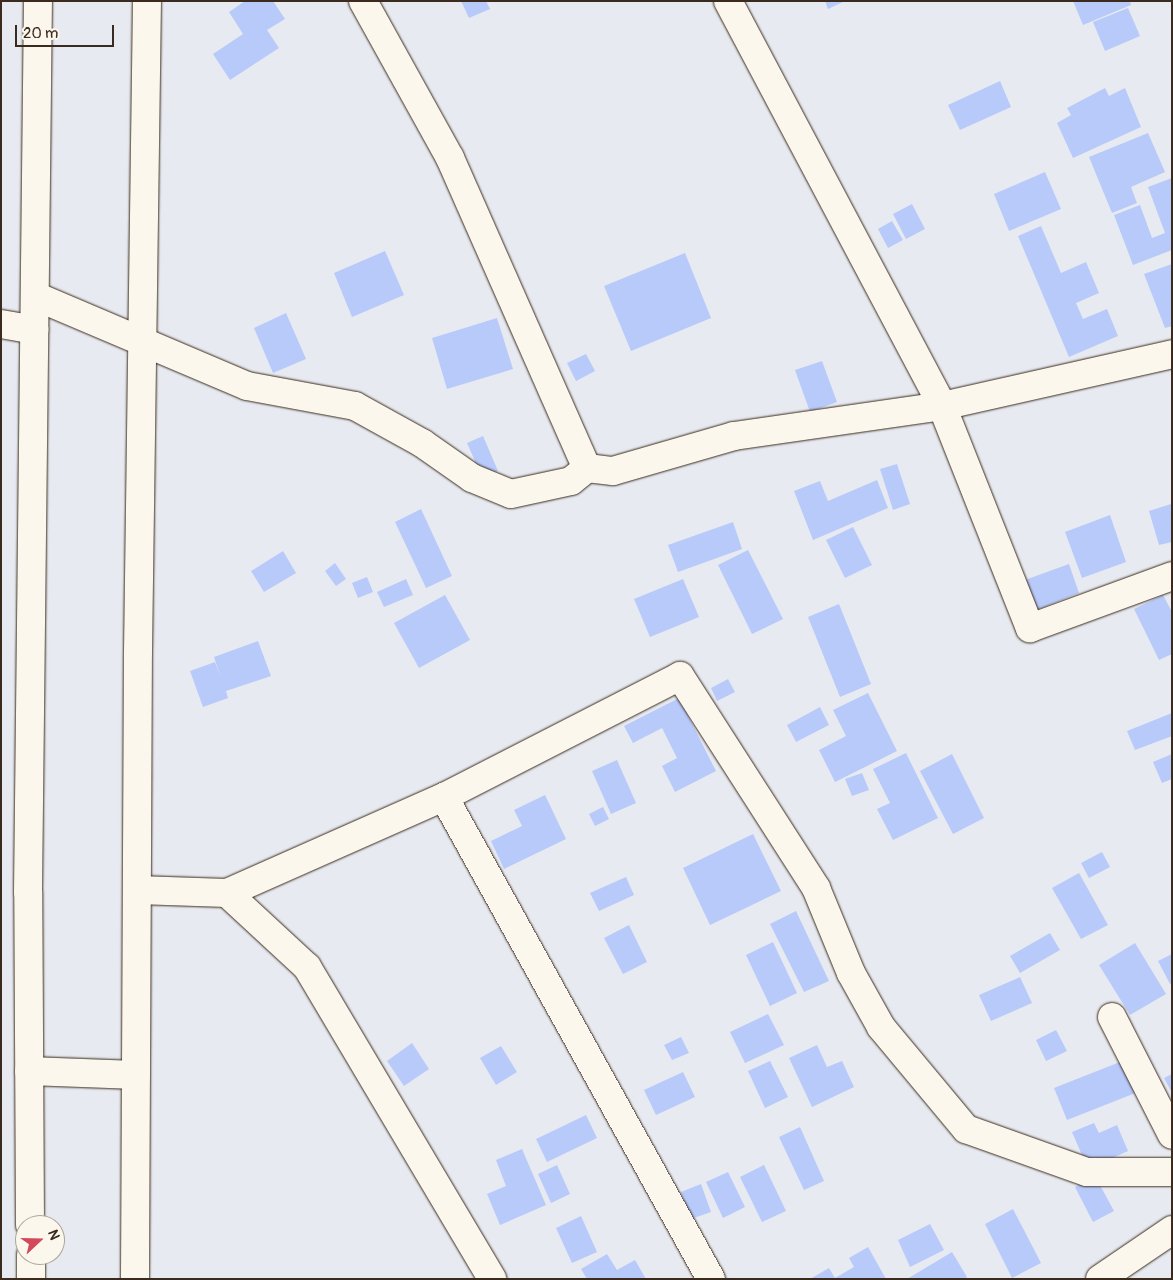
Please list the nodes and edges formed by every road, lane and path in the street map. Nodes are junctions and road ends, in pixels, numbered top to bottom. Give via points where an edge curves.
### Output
1 (38, 1) edge
2 (147, 1) edge
3 (363, 1) edge
4 (728, 1) edge
5 (35, 296) junction
6 (1, 324) edge
7 (34, 330) junction
8 (142, 345) junction
9 (1172, 354) edge
10 (942, 406) junction
11 (587, 468) junction
12 (1172, 576) edge
13 (444, 797) junction
14 (136, 890) junction
15 (227, 892) junction
16 (1112, 1017) dead end
17 (30, 1070) junction
18 (136, 1076) junction
19 (1172, 1135) edge
20 (1172, 1172) edge
21 (30, 1215) edge
22 (1172, 1230) edge
23 (31, 1265) edge
24 (31, 1279) edge
25 (135, 1279) edge
26 (492, 1279) edge
27 (711, 1279) edge
28 (1100, 1279) edge

1 - 5 street
2 - 8 street
3 - 11 street via 450,158
4 - 10 street
5 - 7 street
5 - 8 street
6 - 7 street
7 - 17 street
8 - 11 street via 247,386 355,406 422,443 472,478 511,494 571,481
8 - 14 street
9 - 10 street
10 - 11 street via 734,436 613,471
10 - 12 street via 1030,628
13 - 15 street
13 - 20 street via 680,676 816,888 851,973 881,1026 966,1129 1087,1172
13 - 27 street
14 - 15 street
14 - 18 street
15 - 26 street via 307,967
16 - 19 street
17 - 18 street
17 - 21 street
18 - 25 street
22 - 28 street
23 - 24 street

